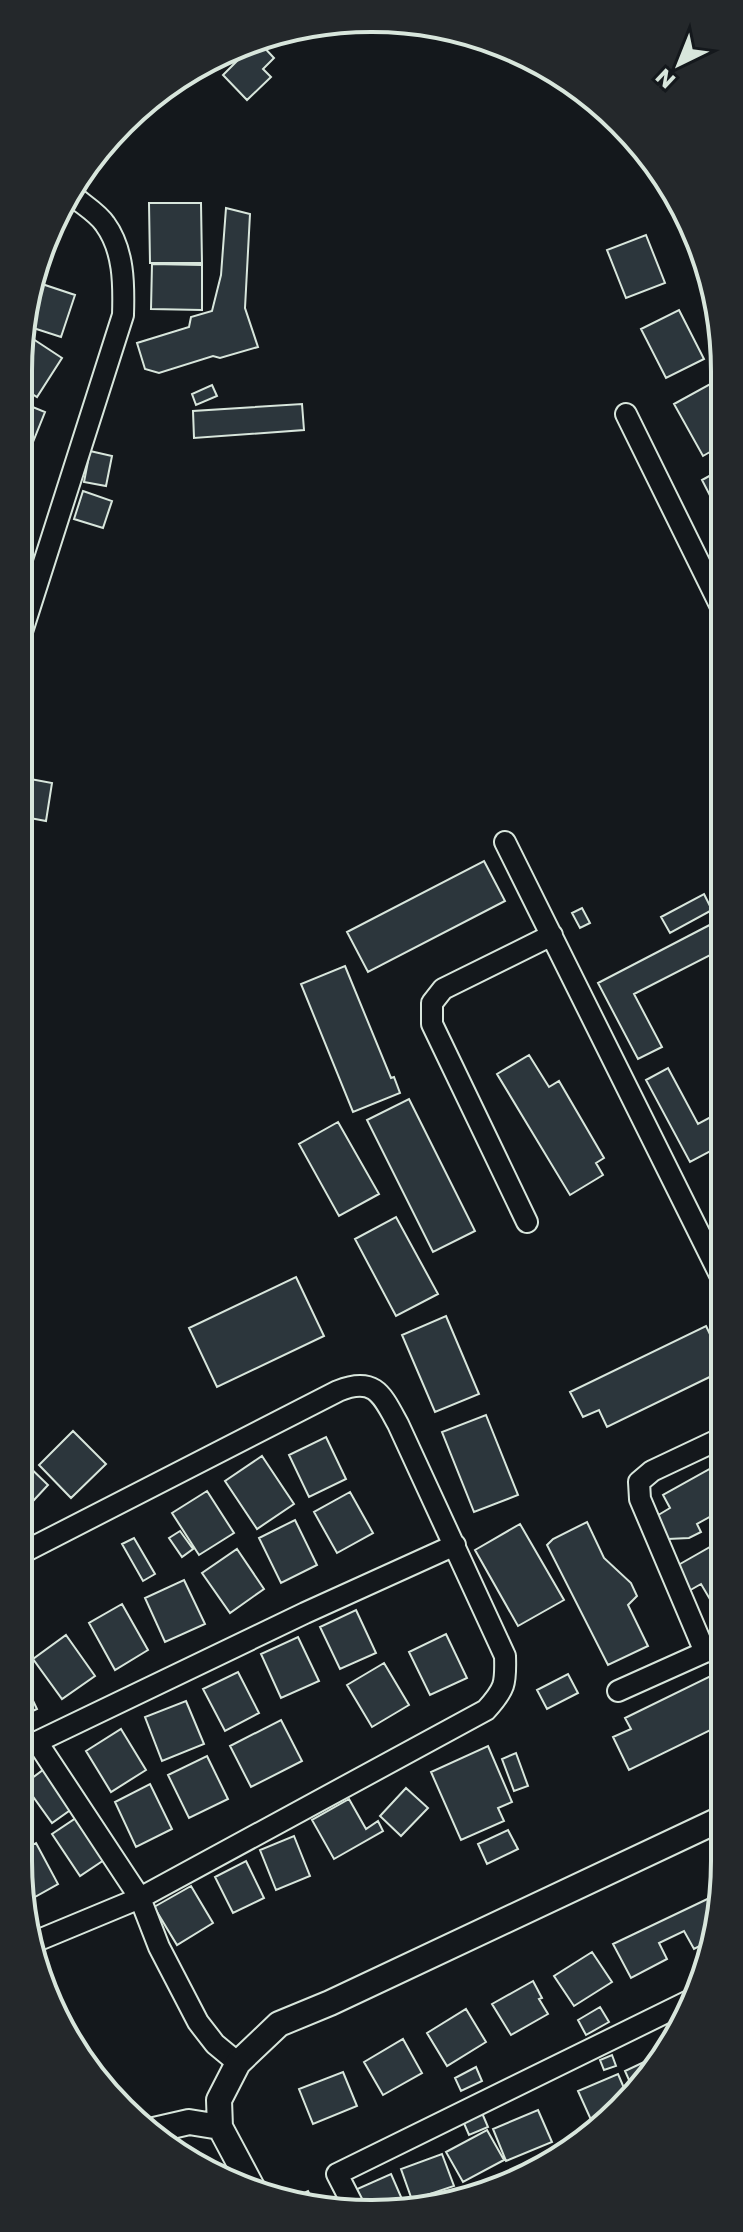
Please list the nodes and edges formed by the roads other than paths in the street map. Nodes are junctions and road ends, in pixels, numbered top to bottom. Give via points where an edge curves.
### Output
1 (78, 200) edge
2 (626, 414) dead end
3 (711, 587) edge
4 (32, 591) edge
5 (505, 842) dead end
6 (552, 935) junction
7 (527, 1222) dead end
8 (711, 1257) edge
9 (711, 1443) edge
10 (455, 1545) junction
11 (32, 1548) edge
12 (711, 1649) edge
13 (705, 1652) junction
14 (618, 1691) dead end
15 (37, 1742) junction
16 (32, 1744) edge
17 (711, 1824) edge
18 (140, 1898) junction
19 (42, 1939) edge
20 (678, 2006) edge
21 (238, 2063) junction
22 (220, 2127) junction
23 (163, 2128) edge
24 (246, 2176) edge
25 (350, 2199) edge

1 - 4 street via 105,223 120,254 123,315
2 - 3 street
5 - 6 street
6 - 7 street via 443,989 432,1003 432,1024
6 - 8 street
9 - 13 street via 639,1482 640,1499
10 - 11 street via 380,1393 353,1385
10 - 15 street
10 - 18 street via 505,1656 506,1680 499,1696 486,1710 438,1738
12 - 13 street
13 - 14 street
15 - 16 street
15 - 18 street
17 - 21 street via 279,2024
18 - 19 street
18 - 21 street via 198,2022
20 - 25 street via 337,2174
21 - 22 street via 219,2100
22 - 23 street via 189,2122
22 - 24 street

